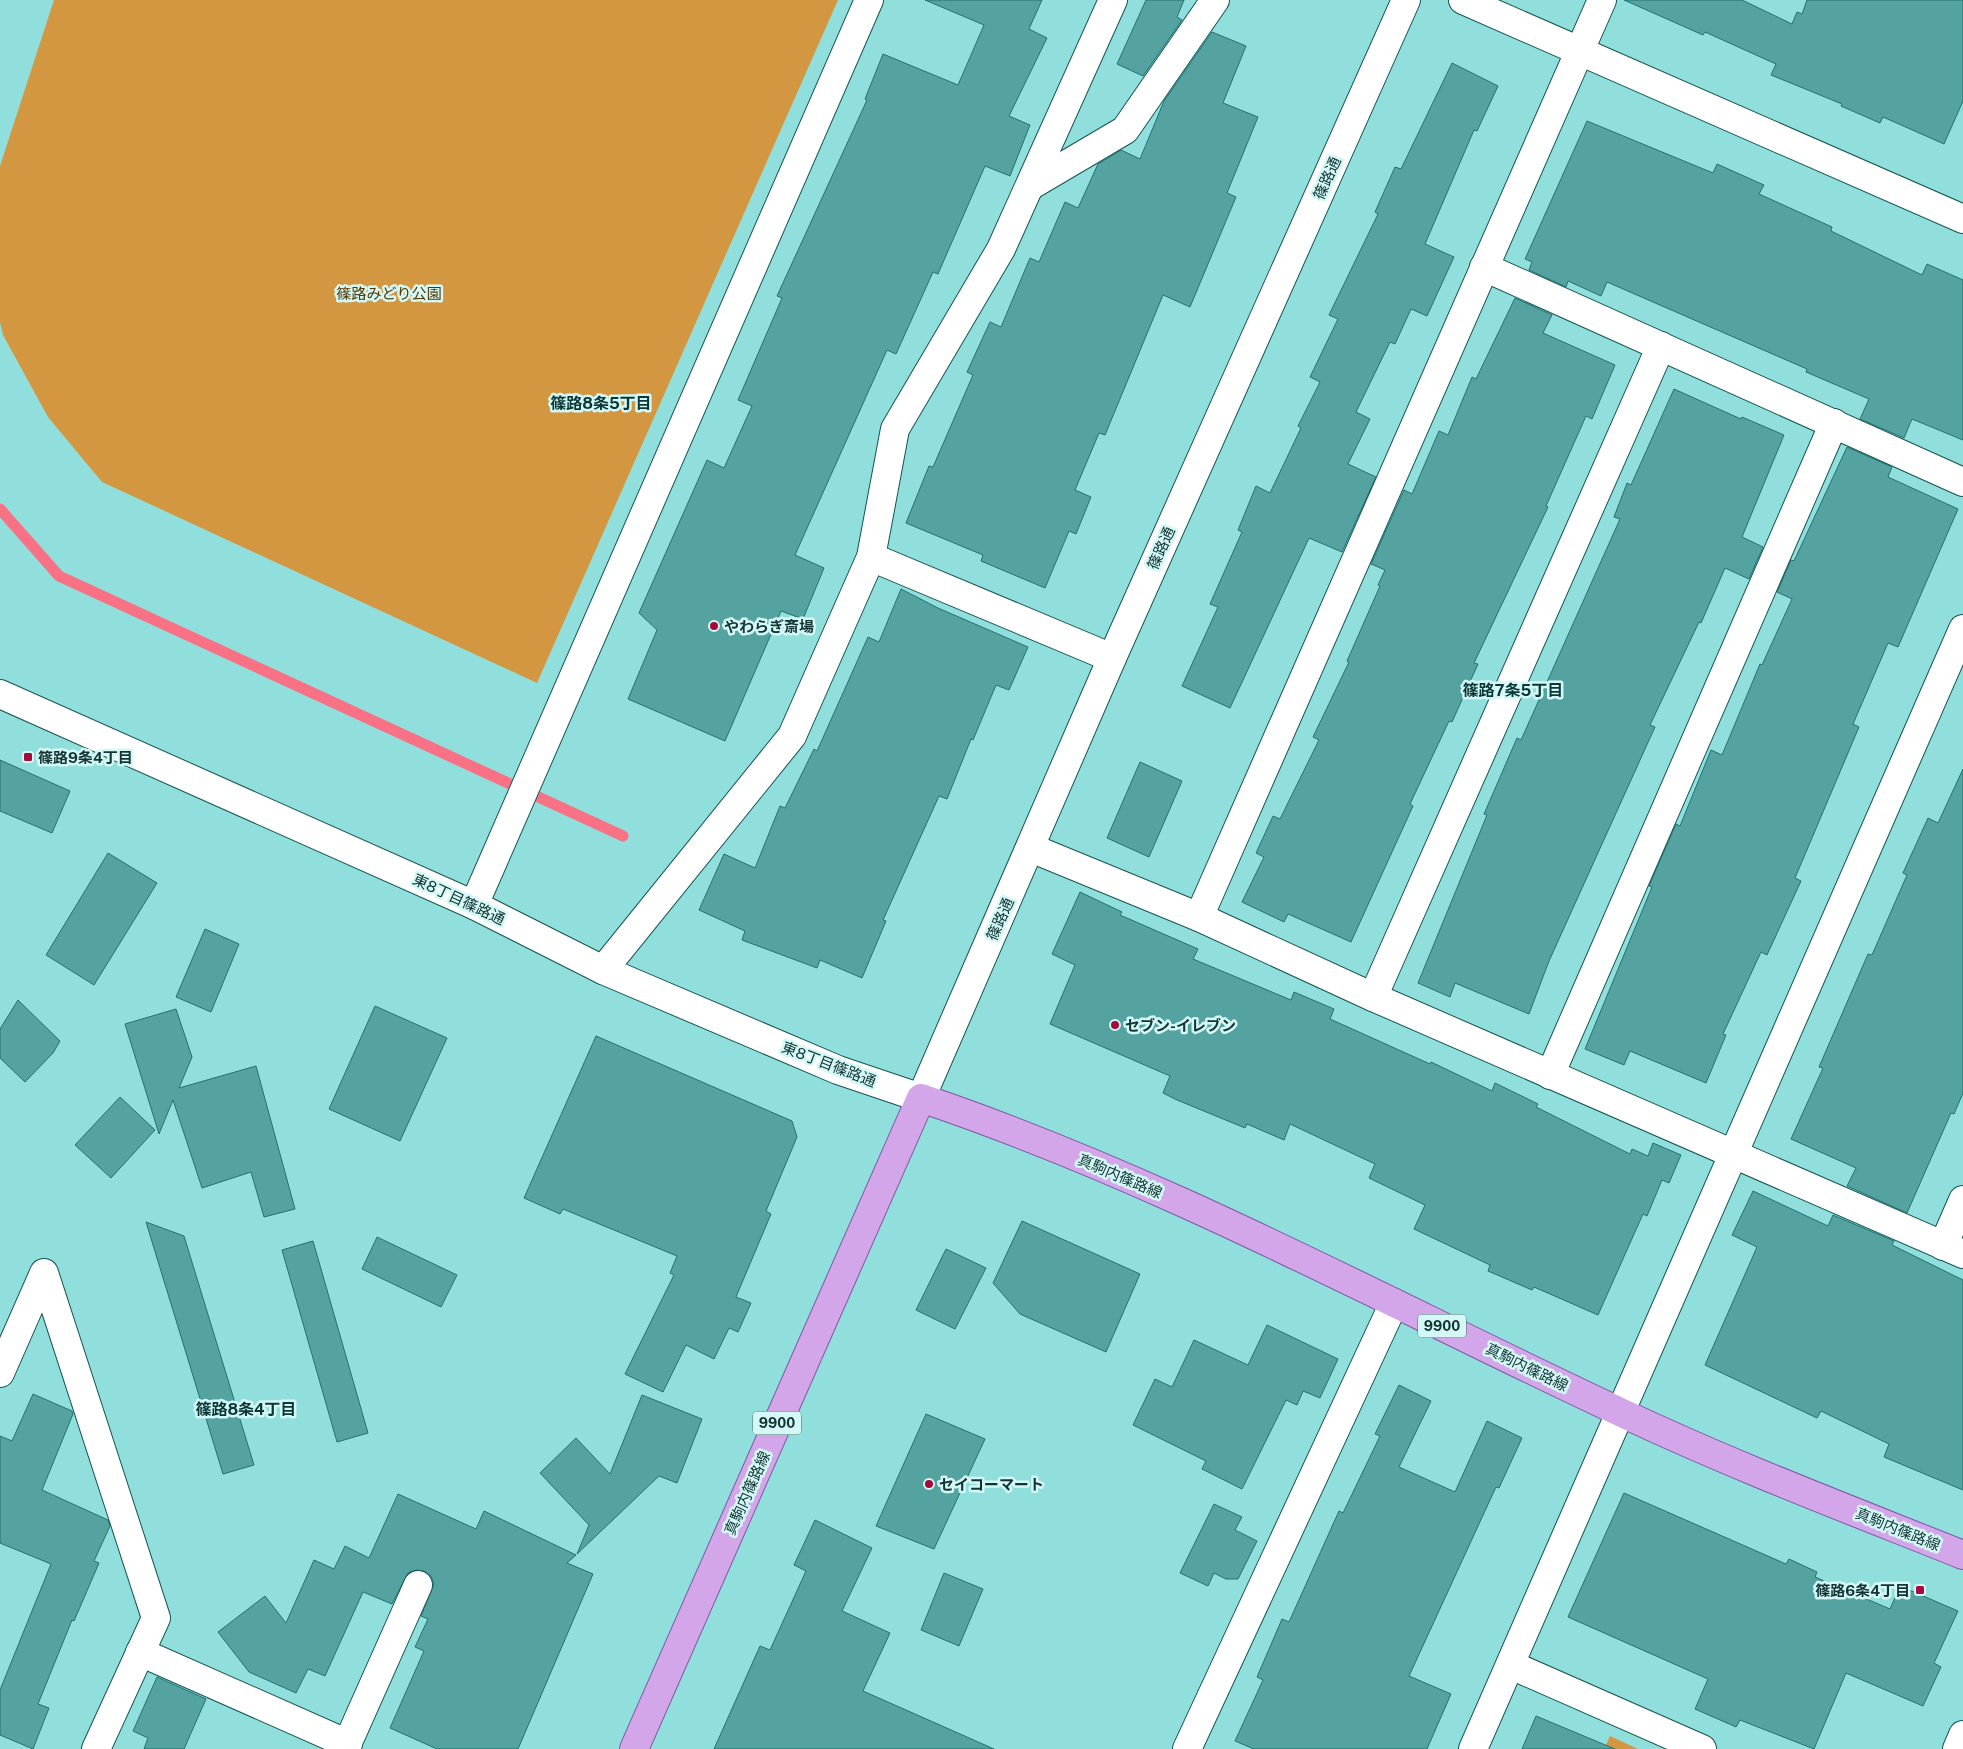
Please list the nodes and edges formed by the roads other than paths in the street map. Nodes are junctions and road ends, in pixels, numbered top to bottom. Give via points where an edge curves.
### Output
1 (869, 0) edge
2 (1113, 0) edge
3 (1215, 0) edge
4 (1406, 0) edge
5 (1463, 0) edge
6 (1602, 0) edge
7 (1580, 53) junction
8 (1030, 186) junction
9 (1963, 219) edge
10 (1484, 267) junction
11 (1662, 346) junction
12 (1834, 423) junction
13 (1963, 482) edge
14 (871, 557) junction
15 (1963, 629) edge
16 (1112, 658) junction
17 (0, 694) edge
18 (1031, 848) junction
19 (474, 905) junction
20 (1199, 917) junction
21 (603, 970) junction
22 (1373, 997) junction
23 (1550, 1075) junction
24 (921, 1098) junction
25 (1734, 1155) junction
26 (1963, 1200) edge
27 (1953, 1250) edge
28 (1394, 1303) junction
29 (0, 1373) edge
30 (1622, 1413) junction
31 (1963, 1555) edge
32 (418, 1585) dead end
33 (140, 1652) junction
34 (1511, 1665) junction
35 (1963, 1735) edge
36 (346, 1746) edge
37 (96, 1749) edge
38 (634, 1749) edge
39 (1187, 1749) edge
40 (1473, 1749) edge
41 (1702, 1749) edge
42 (1957, 1749) edge

1 - 19 street
2 - 8 street
3 - 8 street via 1126,130
4 - 16 street, 篠路通
5 - 7 street
6 - 7 street
7 - 9 street
7 - 10 street
8 - 14 street via 1001,249 894,429
10 - 11 street
10 - 20 street
11 - 12 street
11 - 22 street
12 - 13 street
12 - 23 street
14 - 16 street
14 - 21 street via 792,736
15 - 25 street
16 - 18 street, 篠路通
17 - 19 street, 東8丁目篠路通
18 - 20 street
18 - 24 street, 篠路通
19 - 21 street, 東8丁目篠路通
20 - 22 street
21 - 24 street, 東8丁目篠路通 via 838,1070
22 - 23 street
23 - 25 street
24 - 28 main road, 真駒内篠路線 / 9900 via 1003,1125 1276,1244
24 - 38 main road, 真駒内篠路線 / 9900
25 - 27 street
25 - 30 street
26 - 27 street
28 - 30 main road, 真駒内篠路線 / 9900
28 - 39 street
29 - 33 street via 44,1273 156,1618
30 - 31 main road, 真駒内篠路線 / 9900 via 1765,1476
30 - 34 street
32 - 36 street
33 - 36 street
33 - 37 street
34 - 40 street
34 - 41 street
35 - 42 street

